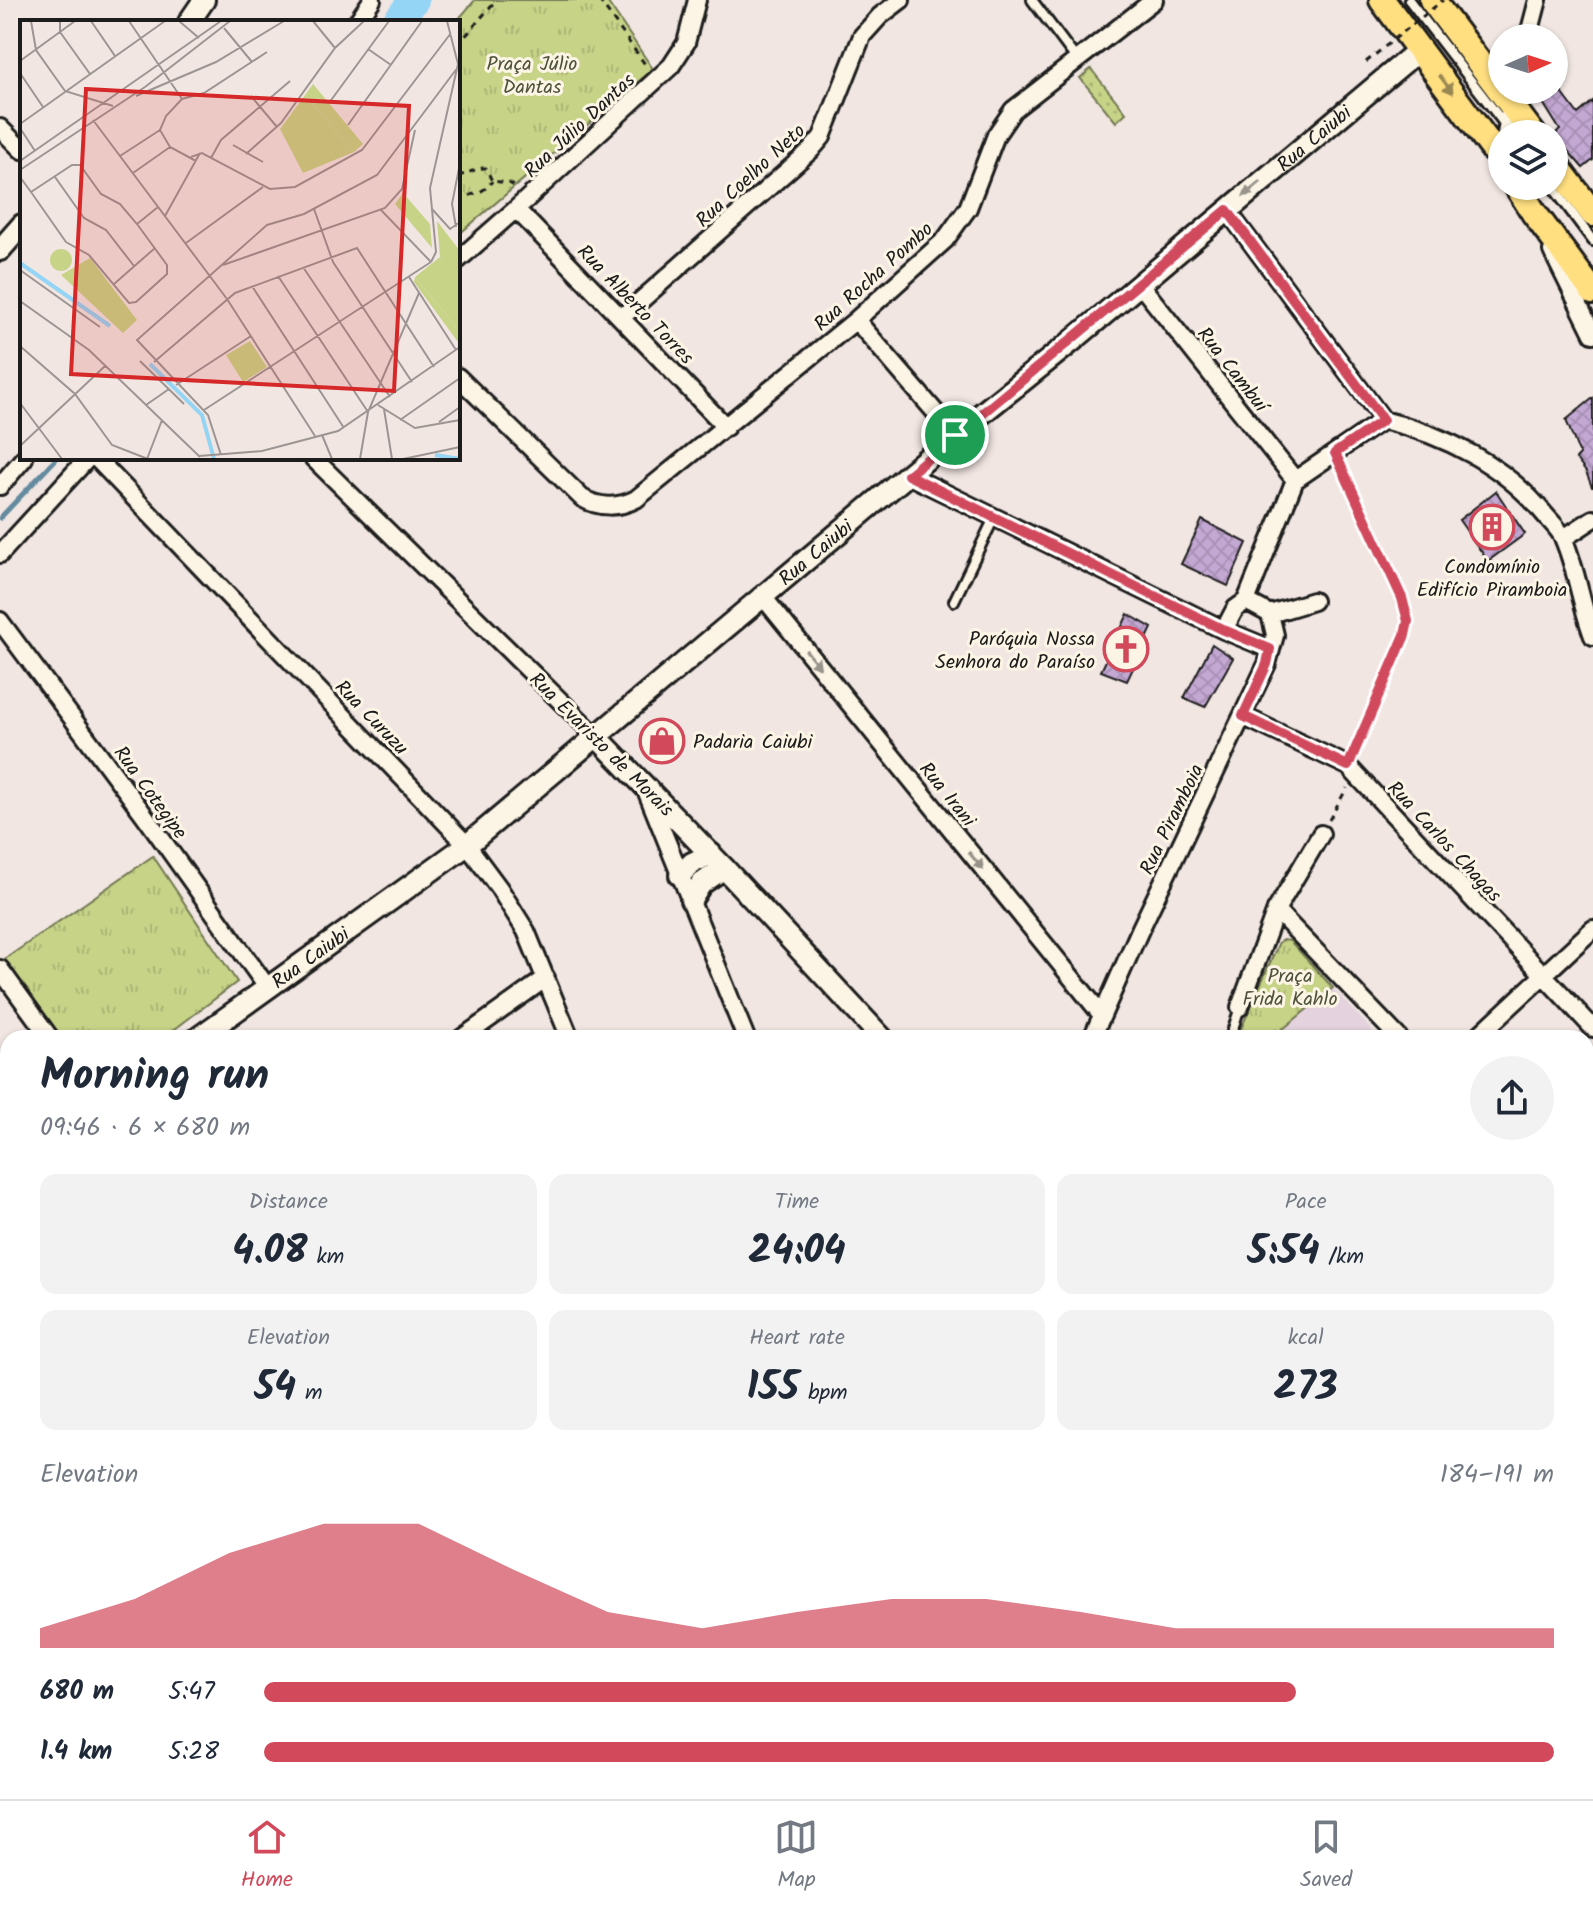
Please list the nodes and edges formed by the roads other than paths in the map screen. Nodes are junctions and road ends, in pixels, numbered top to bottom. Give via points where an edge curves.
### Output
1 (204, 0) edge
2 (372, 0) edge
3 (697, 0) edge
4 (901, 0) edge
5 (1032, 0) edge
6 (1154, 0) edge
7 (1382, 0) edge
8 (1409, 0) edge
9 (1432, 0) edge
10 (1538, 0) edge
11 (190, 20) edge
12 (358, 20) edge
13 (1532, 24) edge
14 (1420, 49) junction
15 (1077, 60) junction
16 (1510, 118) edge
17 (0, 128) edge
18 (1488, 142) edge
19 (20, 148) edge
20 (1568, 181) edge
21 (1526, 200) edge
22 (1562, 200) edge
23 (515, 202) junction
24 (1227, 210) junction
25 (1534, 213) junction
26 (1593, 214) edge
27 (20, 227) edge
28 (1593, 241) edge
29 (0, 250) edge
30 (460, 258) edge
31 (1139, 283) junction
32 (1593, 292) edge
33 (621, 318) junction
34 (856, 320) junction
35 (1593, 334) edge
36 (460, 379) edge
37 (1383, 420) junction
38 (726, 427) junction
39 (955, 435) junction
40 (22, 460) edge
41 (86, 460) edge
42 (98, 460) edge
43 (315, 460) edge
44 (908, 475) junction
45 (1295, 480) junction
46 (0, 486) edge
47 (994, 518) junction
48 (1593, 519) edge
49 (1564, 538) junction
50 (0, 554) edge
51 (764, 598) junction
52 (954, 601) dead end
53 (1246, 601) junction
54 (1313, 601) dead end
55 (1270, 614) junction
56 (0, 621) edge
57 (1224, 630) junction
58 (1593, 636) edge
59 (1270, 649) junction
60 (1243, 716) junction
61 (597, 737) junction
62 (644, 784) junction
63 (1321, 834) road end
64 (467, 845) junction
65 (717, 861) junction
66 (680, 875) junction
67 (691, 900) junction
68 (1276, 910) junction
69 (1593, 929) edge
70 (0, 969) edge
71 (1543, 977) junction
72 (546, 978) junction
73 (267, 987) junction
74 (1240, 1007) joint
75 (1101, 1014) junction
76 (1593, 1028) edge
77 (44, 1030) edge
78 (209, 1030) edge
79 (473, 1030) edge
80 (567, 1030) edge
81 (743, 1030) edge
82 (875, 1030) edge
83 (1095, 1030) edge
84 (1233, 1030) edge
85 (1391, 1030) edge
86 (1485, 1030) edge

1 - 11 street
2 - 12 street
3 - 23 street, Rua Júlio Dantas via 686,43 671,66
4 - 33 street, Rua Coelho Neto via 862,36 822,137 811,150
5 - 15 lane
6 - 15 street, Rua Rocha Pombo
7 - 14 main road
8 - 16 lane
9 - 16 main road
10 - 13 street
14 -> 18 main road
14 -> 24 street, Rua Caiubi
15 - 34 street, Rua Rocha Pombo via 1013,110 996,135 960,221
17 - 19 street
20 - 26 main road
21 - 25 main road
22 - 28 lane
23 - 30 street, Rua Júlio Dantas
23 - 33 street, Rua Alberto Torres
24 - 31 street, Rua Caiubi
24 - 37 street
25 - 32 main road
25 - 35 street
27 - 29 street
31 - 39 street, Rua Caiubi
31 - 45 street, Rua Cambuí
33 - 38 street, Rua Alberto Torres
34 - 38 street, Rua Rocha Pombo
34 - 39 street
36 - 38 street, Rua Rocha Pombo via 582,498 606,506 636,499
37 - 45 street
37 - 49 street via 1454,445 1509,478
39 - 44 street, Rua Caiubi
40 - 46 street
41 - 50 street
42 - 64 street, Rua Curuzu
43 - 61 street, Rua Evaristo de Morais
44 - 47 street
44 - 51 street, Rua Caiubi
45 - 53 street
47 - 52 lane
47 - 57 street
48 - 49 street
49 - 58 street
51 - 61 street, Rua Caiubi
51 -> 75 street, Rua Irani
53 - 55 street
53 - 57 street
54 - 55 street
55 - 59 street, Rua Piramboia via 1275,635
56 - 73 street, Rua Cotegipe
57 - 59 street
59 - 60 street, Rua Piramboia
60 - 71 street, Rua Carlos Chagas via 1351,769
60 - 75 street, Rua Piramboia
61 - 62 street, Rua Evaristo de Morais
61 - 64 street, Rua Caiubi
62 - 65 street, Rua Evaristo de Morais
62 - 66 street
63 - 68 street
64 - 72 street, Rua Curuzu via 526,931
64 - 73 street, Rua Caiubi
65 - 66 street via 692,863
65 - 67 street
65 - 82 street, Rua Evaristo de Morais
66 - 67 street
67 - 81 street
68 - 74 street
68 - 85 street
69 - 71 street
70 - 77 street
71 - 76 street, Rua Carlos Chagas
71 - 86 street
72 - 79 street
72 - 80 street, Rua Curuzu
73 - 78 street, Rua Caiubi
74 - 84 lane
75 - 83 street, Rua Piramboia

